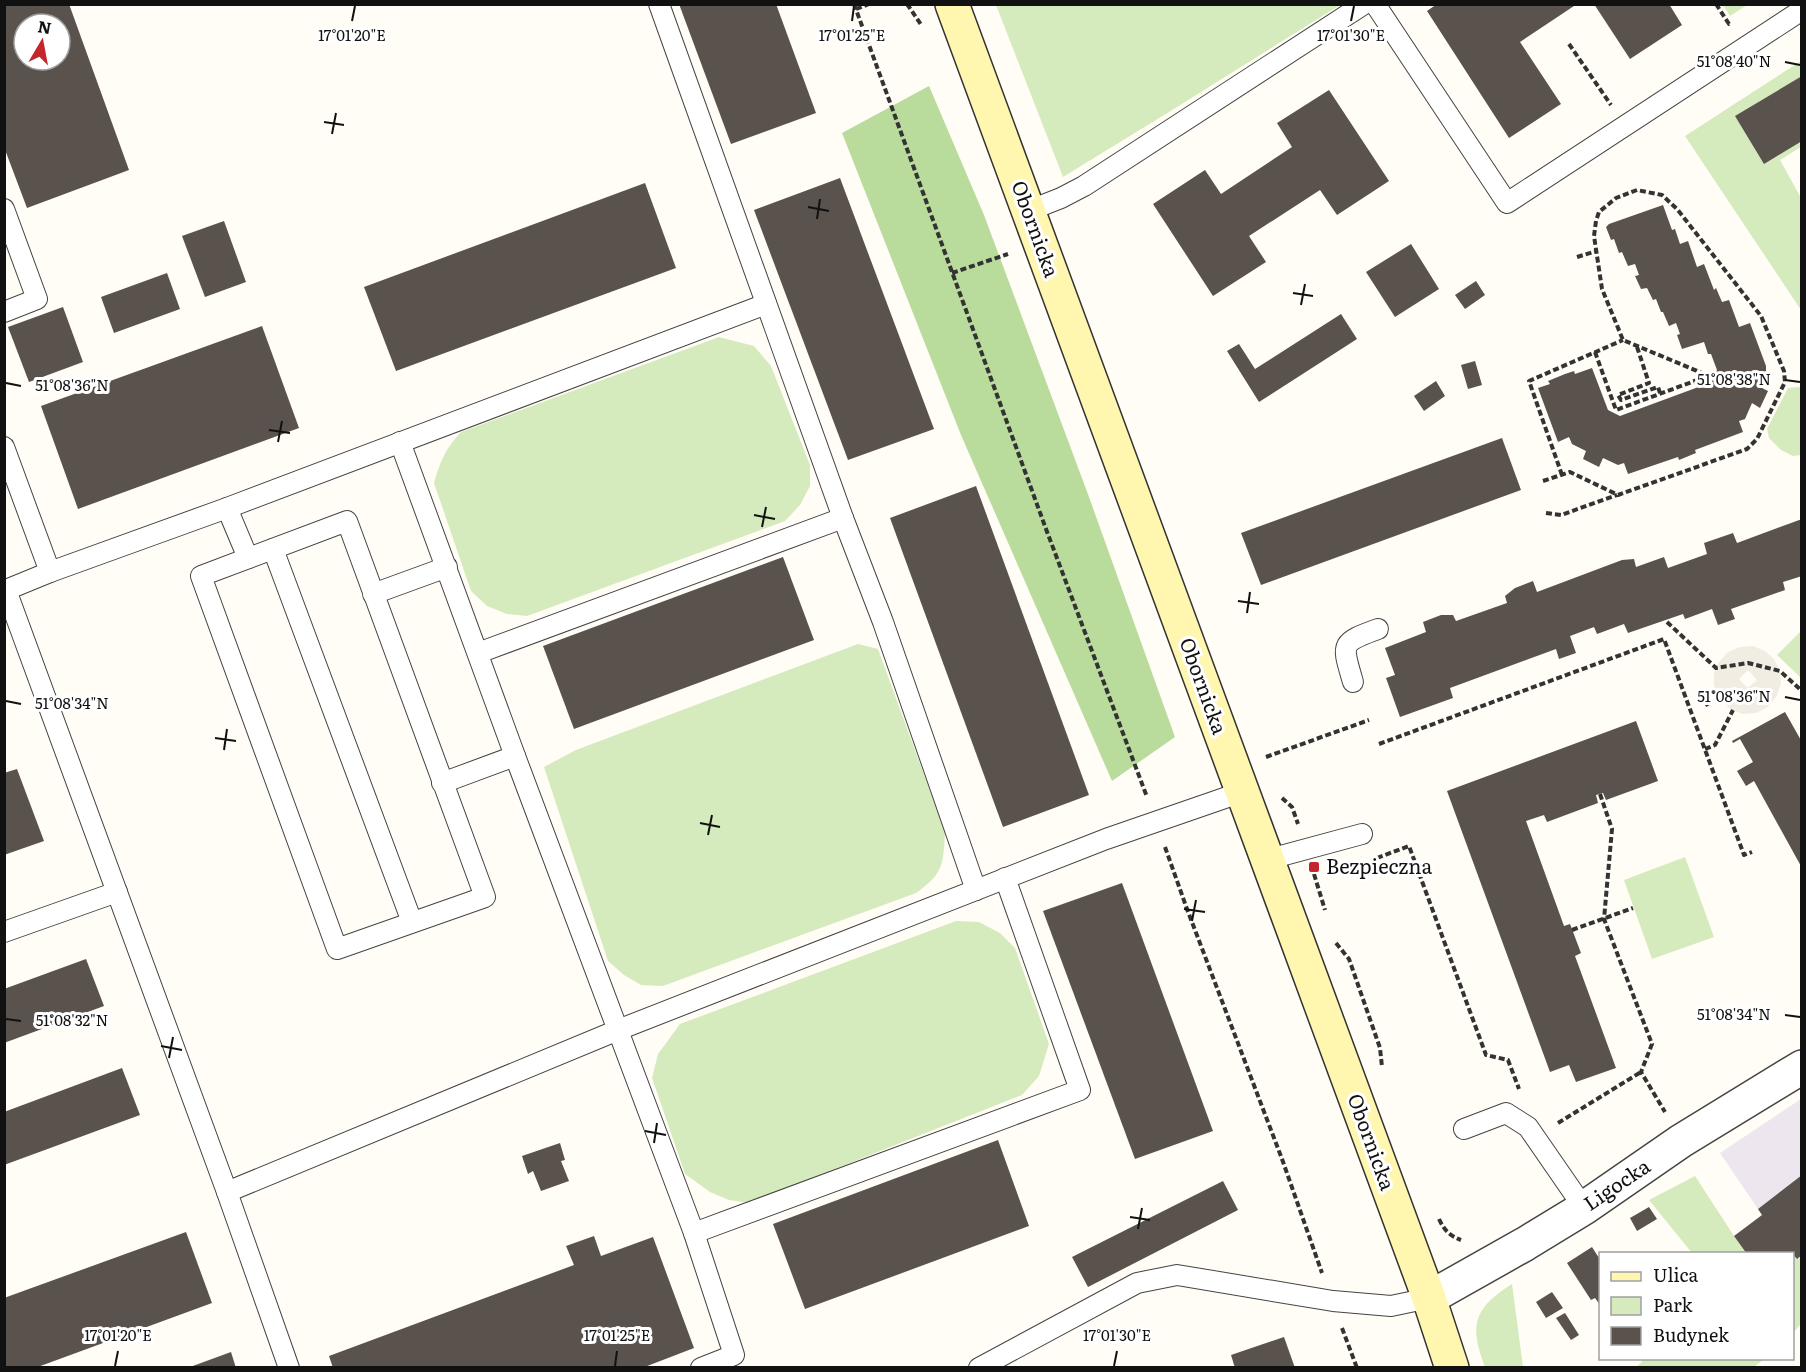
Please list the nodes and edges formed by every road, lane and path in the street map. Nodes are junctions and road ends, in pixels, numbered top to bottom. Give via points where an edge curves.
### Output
1 (659, 4) edge
2 (869, 4) edge
3 (952, 4) edge
4 (1364, 4) edge
5 (1375, 4) edge
6 (855, 7) edge
7 (1802, 10) edge
8 (1569, 44) dead end
9 (1625, 126) junction
10 (4, 209) edge
11 (1028, 210) junction
12 (1596, 251) junction
13 (1577, 258) dead end
14 (766, 304) junction
15 (4, 312) edge
16 (1623, 340) junction
17 (1636, 346) junction
18 (1595, 352) junction
19 (1703, 374) junction
20 (1714, 378) dead end
21 (1660, 393) junction
22 (400, 442) junction
23 (4, 447) edge
24 (1562, 475) junction
25 (1543, 481) dead end
26 (1618, 495) junction
27 (227, 508) junction
28 (1546, 513) dead end
29 (843, 518) junction
30 (273, 549) junction
31 (248, 558) junction
32 (447, 567) junction
33 (50, 572) junction
34 (5, 590) edge
35 (373, 594) junction
36 (1667, 622) dead end
37 (1378, 629) dead end
38 (478, 653) junction
39 (1353, 682) dead end
40 (1716, 691) dead end
41 (1802, 691) edge
42 (1708, 706) dead end
43 (1733, 710) dead end
44 (1369, 720) dead end
45 (1379, 744) dead end
46 (1705, 749) junction
47 (515, 756) junction
48 (1262, 758) dead end
49 (442, 783) junction
50 (1242, 792) junction
51 (1600, 794) dead end
52 (1147, 796) dead end
53 (1362, 834) dead end
54 (1164, 845) dead end
55 (1752, 852) dead end
56 (1266, 860) junction
57 (1371, 860) dead end
58 (1005, 878) junction
59 (976, 890) junction
60 (117, 892) junction
61 (1634, 908) dead end
62 (1604, 918) junction
63 (412, 922) junction
64 (1572, 930) dead end
65 (4, 932) edge
66 (618, 1029) junction
67 (1802, 1067) edge
68 (1641, 1071) junction
69 (1519, 1090) dead end
70 (1464, 1129) dead end
71 (1535, 1137) junction
72 (1681, 1141) junction
73 (227, 1192) junction
74 (1584, 1208) junction
75 (694, 1233) junction
76 (1324, 1278) dead end
77 (1429, 1298) junction
78 (1339, 1318) dead end
79 (289, 1368) edge
80 (700, 1368) edge
81 (979, 1368) edge
82 (1357, 1368) edge
83 (1452, 1368) edge

1 - 14 lane
2 - 6 path
3 - 11 main road, Obornicka
4 - 11 lane via 1084,186
5 - 9 lane via 1507,203
6 - 52 path
7 - 9 lane
8 - 9 path
10 - 15 lane via 37,299
11 - 50 main road, Obornicka
12 - 13 path
12 - 16 path via 1602,289
12 - 26 path via 1594,230 1599,212 1616,198 1637,190 1662,195 1761,316 1785,382 1758,439 1747,449
14 - 22 lane
14 - 29 lane
16 - 17 path
16 - 18 path
17 - 19 path
17 - 21 path via 1649,383 1618,395 1620,400 1658,387
18 - 21 path via 1616,410
18 - 24 path via 1529,381
19 - 20 path
19 - 21 path via 1700,379
22 - 27 lane
22 - 32 lane
23 - 33 lane
24 - 25 path
24 - 26 path via 1570,472
26 - 28 path via 1561,515
27 - 31 lane
27 - 33 lane
29 - 38 lane
29 - 59 lane
30 - 31 lane
30 - 35 lane via 347,521
30 - 63 lane
31 - 63 lane via 201,576 337,949
32 - 35 lane
32 - 38 lane
33 - 34 lane
34 - 60 lane
35 - 49 lane
36 - 41 path via 1716,668 1748,663 1780,671
37 - 39 lane via 1354,638 1346,647
38 - 47 lane
40 - 42 path via 1703,698
43 - 46 path via 1715,745
44 - 48 path
45 - 46 path via 1664,639
46 - 55 path via 1744,855
47 - 49 lane
47 - 66 lane
49 - 63 lane via 485,897
50 - 56 main road, Obornicka
50 - 58 lane
51 - 62 path via 1612,829
53 - 56 lane
54 - 76 path
56 - 77 main road, Obornicka
57 - 69 path via 1409,846 1486,1055 1508,1060
58 - 59 lane
58 - 75 lane via 1080,1090
59 - 66 lane
60 - 65 lane
60 - 73 lane
61 - 62 path
62 - 64 path
62 - 68 path via 1652,1044
66 - 73 lane
66 - 75 lane
67 - 72 street, Ligocka
68 - 71 path
68 - 72 path
70 - 71 lane via 1506,1113 1528,1127
71 - 74 lane
72 - 74 street, Ligocka
73 - 79 lane
74 - 77 street, Ligocka
75 - 80 lane via 734,1355
77 - 81 lane via 1391,1306 1333,1301 1177,1275 1137,1283
77 - 83 main road, Obornicka
78 - 82 path

